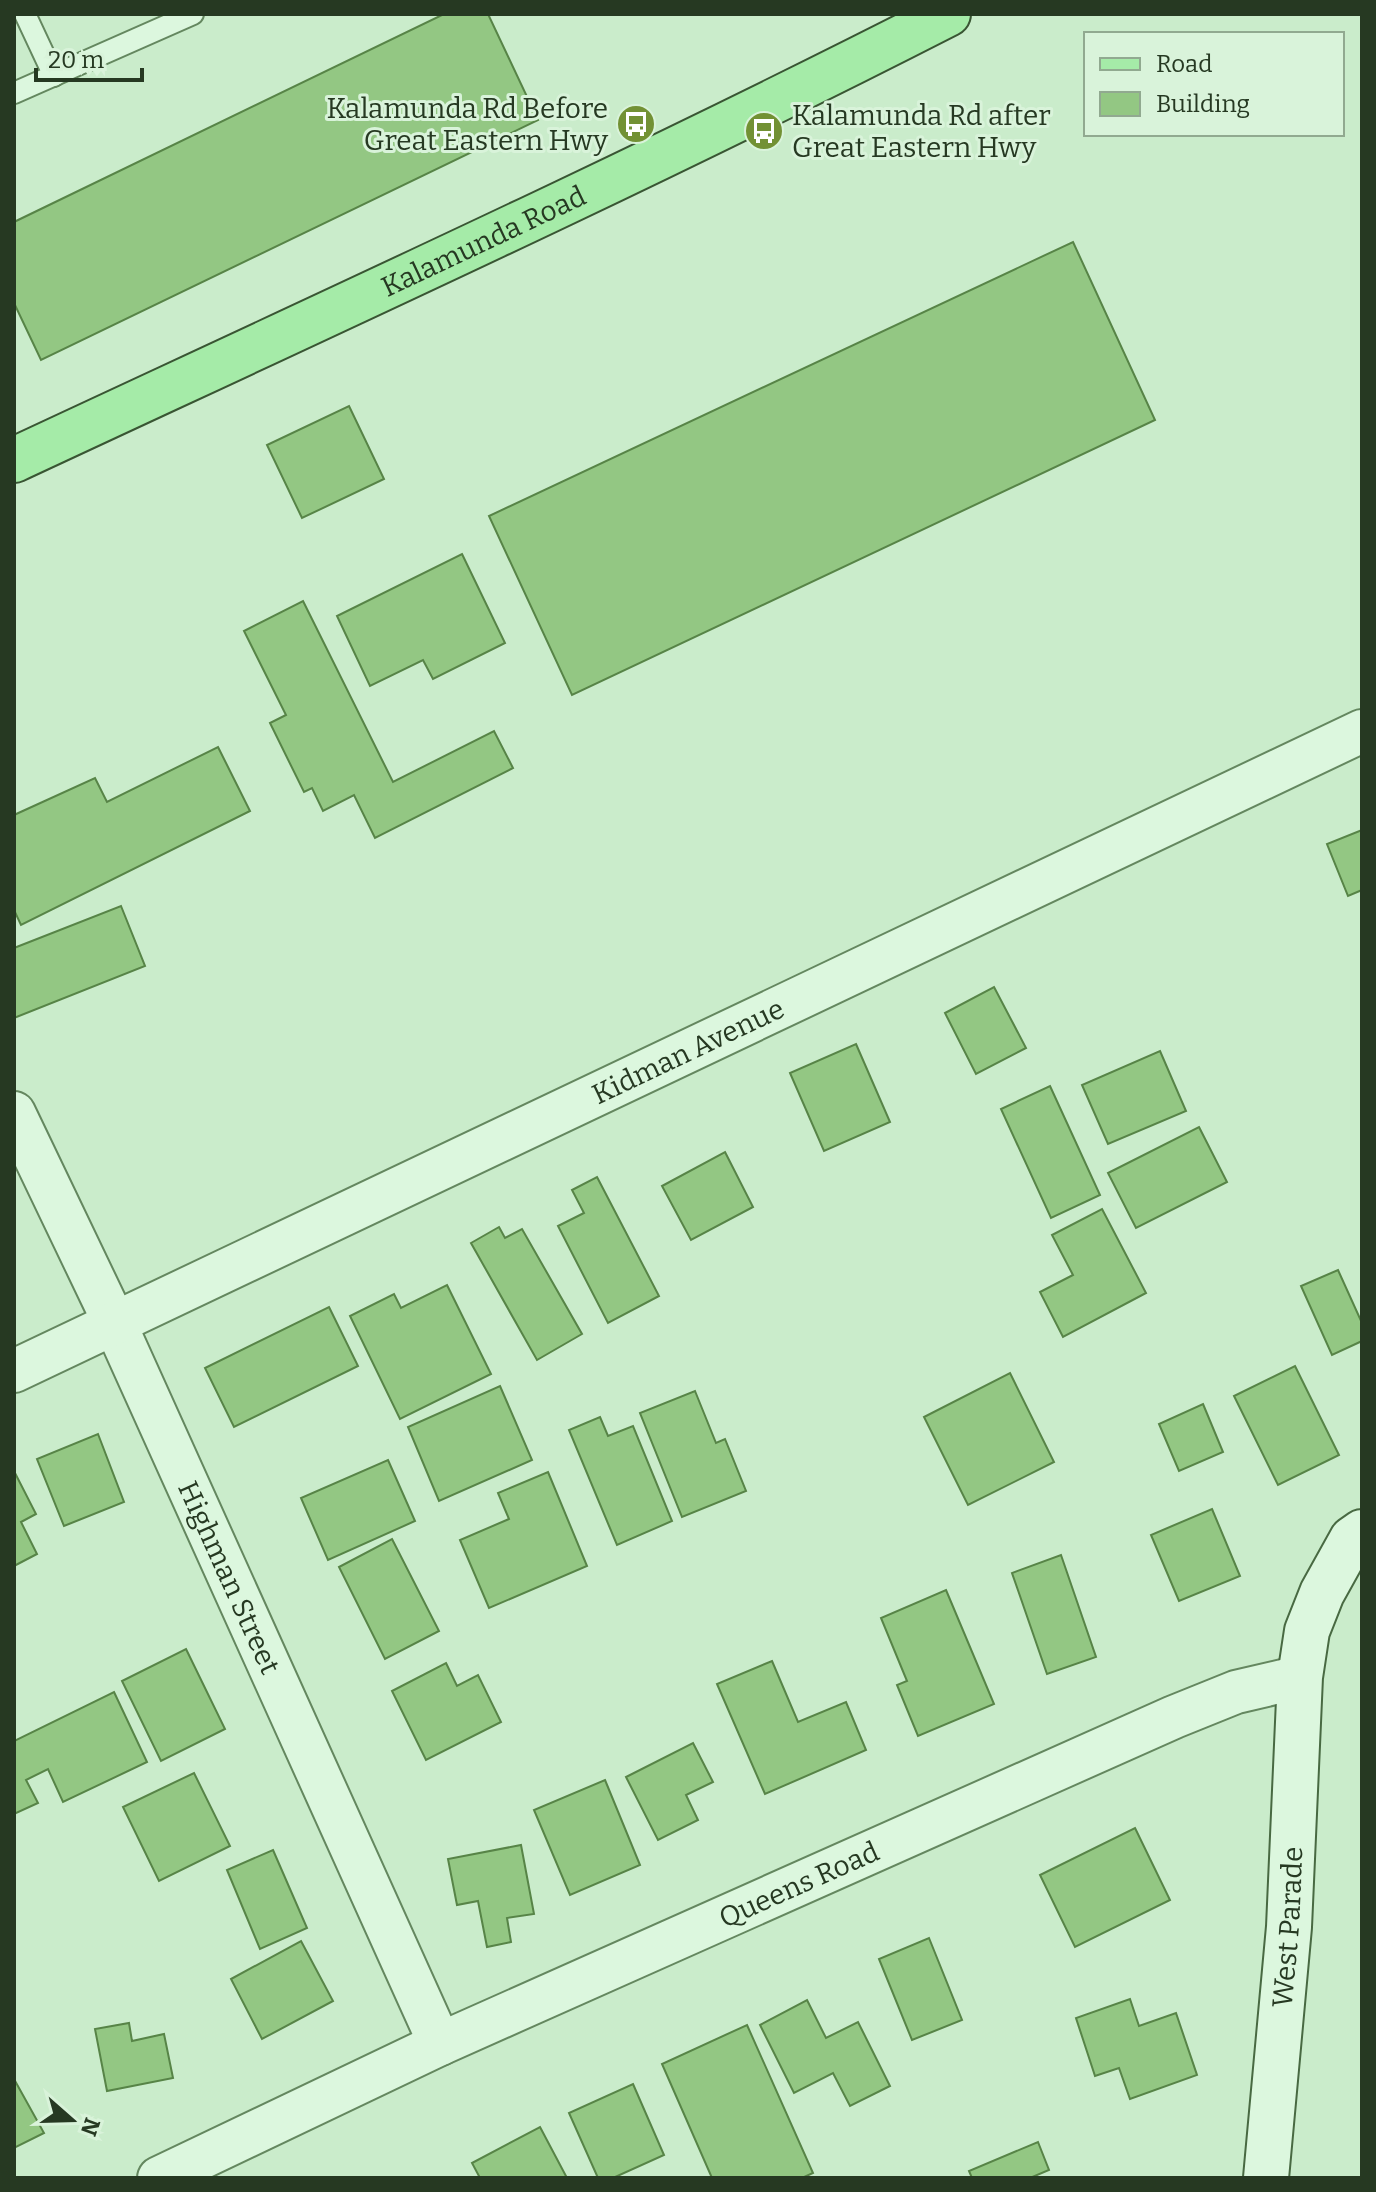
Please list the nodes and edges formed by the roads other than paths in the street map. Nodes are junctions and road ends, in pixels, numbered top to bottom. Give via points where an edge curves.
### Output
1 (25, 14) edge
2 (193, 14) edge
3 (948, 14) edge
4 (54, 76) junction
5 (14, 93) edge
6 (14, 460) edge
7 (1362, 731) edge
8 (14, 1113) edge
9 (115, 1324) junction
10 (14, 1371) edge
11 (1362, 1532) edge
12 (1300, 1677) junction
13 (440, 2044) junction
14 (159, 2178) edge
15 (1266, 2178) edge

1 - 4 lane
2 - 4 lane
3 - 6 main road, Kalamunda Road via 414,274
4 - 5 lane
7 - 9 street, Kidman Avenue
8 - 9 street, Highman Street
9 - 10 street, Kidman Avenue
9 - 13 street, Highman Street
11 - 12 street via 1352,1539 1322,1593 1307,1631
12 - 13 street, Queens Road via 1236,1692 1174,1717
12 - 15 street, West Parade via 1289,1927
13 - 14 street, Queens Road

